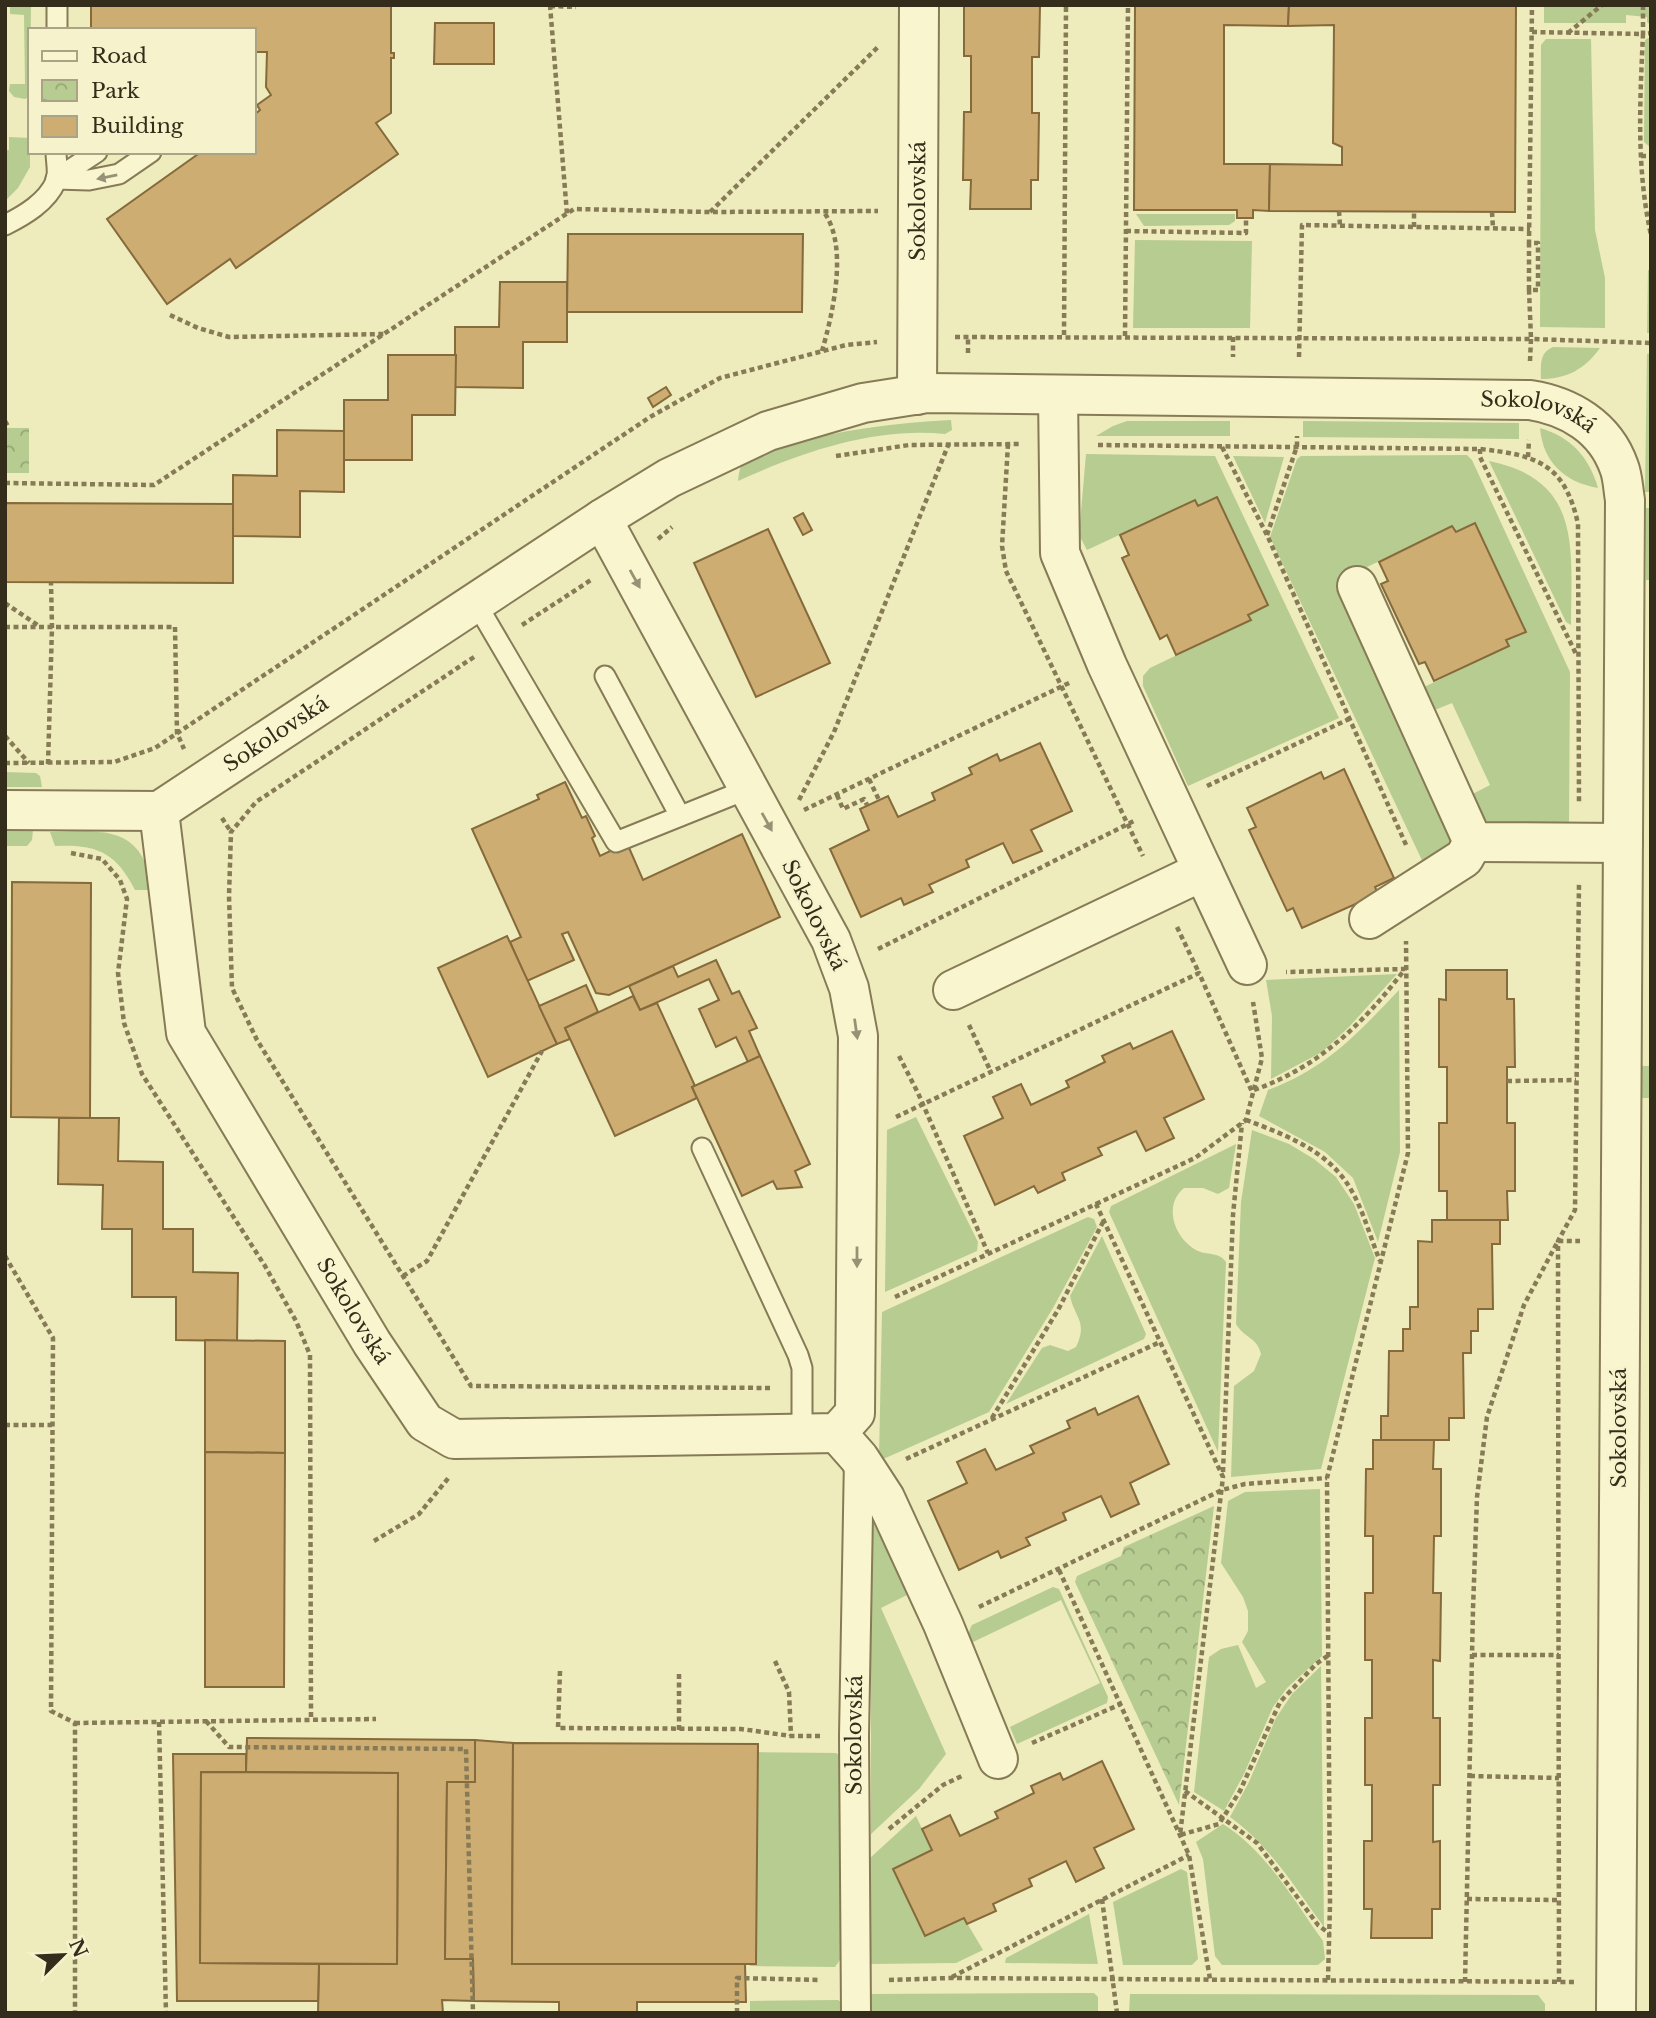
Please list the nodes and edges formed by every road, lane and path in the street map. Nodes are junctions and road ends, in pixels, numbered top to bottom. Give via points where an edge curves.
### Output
1 (57, 5) edge
2 (1066, 5) edge
3 (1128, 5) edge
4 (1532, 5) edge
5 (1602, 5) edge
6 (1643, 5) edge
7 (550, 6) edge
8 (919, 6) edge
9 (576, 7) edge
10 (57, 28) edge
11 (1532, 33) junction
12 (1568, 33) junction
13 (1651, 33) edge
14 (1643, 34) junction
15 (56, 154) edge
16 (94, 154) edge
17 (148, 154) edge
18 (1641, 156) junction
19 (1651, 156) edge
20 (57, 179) junction
21 (1339, 211) dead end
22 (1414, 211) dead end
23 (709, 212) junction
24 (823, 212) junction
25 (918, 212) junction
26 (1493, 212) dead end
27 (567, 214) junction
28 (1246, 218) dead end
29 (5, 225) edge
30 (1340, 226) junction
31 (1414, 227) junction
32 (1493, 228) junction
33 (1530, 229) junction
34 (1126, 231) junction
35 (1651, 235) edge
36 (1529, 243) junction
37 (1529, 290) junction
38 (170, 316) dead end
39 (384, 334) junction
40 (1125, 336) junction
41 (1299, 337) junction
42 (1531, 339) junction
43 (1651, 343) edge
44 (821, 351) dead end
45 (917, 395) junction
46 (1058, 395) junction
47 (5, 421) edge
48 (9, 428) dead end
49 (949, 443) junction
50 (1008, 444) junction
51 (1058, 444) junction
52 (1297, 446) junction
53 (1222, 447) junction
54 (1480, 449) junction
55 (835, 456) dead end
56 (5, 483) edge
57 (603, 519) junction
58 (680, 522) dead end
59 (659, 535) junction
60 (1267, 535) junction
61 (639, 553) junction
62 (424, 568) dead end
63 (51, 583) dead end
64 (1357, 586) dead end
65 (5, 603) edge
66 (476, 603) junction
67 (5, 627) edge
68 (40, 627) junction
69 (52, 627) junction
70 (498, 641) junction
71 (1578, 660) junction
72 (1107, 665) junction
73 (605, 676) dead end
74 (1062, 687) junction
75 (1349, 719) junction
76 (177, 733) junction
77 (5, 736) edge
78 (5, 763) edge
79 (29, 763) junction
80 (48, 763) junction
81 (869, 779) junction
82 (201, 785) junction
83 (748, 789) junction
84 (836, 795) junction
85 (879, 800) dead end
86 (1171, 803) junction
87 (867, 805) dead end
88 (5, 810) edge
89 (48, 811) junction
90 (159, 811) junction
91 (680, 816) junction
92 (780, 821) junction
93 (1128, 824) junction
94 (231, 832) junction
95 (1473, 842) junction
96 (1580, 843) junction
97 (1623, 843) junction
98 (64, 852) dead end
99 (1203, 871) junction
100 (1415, 889) junction
101 (1160, 891) junction
102 (1369, 919) dead end
103 (873, 951) dead end
104 (1247, 969) junction
105 (1405, 969) junction
106 (1199, 973) junction
107 (953, 990) joint
108 (542, 1051) dead end
109 (991, 1072) junction
110 (1576, 1080) junction
111 (1507, 1081) dead end
112 (1253, 1092) junction
113 (892, 1119) dead end
114 (1244, 1122) junction
115 (702, 1148) dead end
116 (1635, 1176) edge
117 (1096, 1204) junction
118 (1104, 1221) junction
119 (1558, 1241) junction
120 (5, 1255) edge
121 (1380, 1261) junction
122 (403, 1276) junction
123 (857, 1315) junction
124 (1160, 1342) junction
125 (802, 1389) junction
126 (990, 1420) junction
127 (52, 1424) junction
128 (5, 1425) edge
129 (842, 1450) junction
130 (455, 1470) dead end
131 (1223, 1476) junction
132 (1327, 1478) junction
133 (1222, 1490) junction
134 (374, 1541) dead end
135 (1059, 1570) junction
136 (943, 1624) junction
137 (1329, 1655) junction
138 (1472, 1655) junction
139 (1559, 1655) junction
140 (775, 1661) dead end
141 (560, 1671) dead end
142 (680, 1673) dead end
143 (311, 1719) junction
144 (376, 1719) dead end
145 (206, 1721) junction
146 (159, 1722) junction
147 (75, 1723) junction
148 (679, 1730) junction
149 (791, 1736) junction
150 (814, 1736) dead end
151 (998, 1759) dead end
152 (1469, 1776) junction
153 (1559, 1778) junction
154 (1185, 1791) junction
155 (1224, 1817) junction
156 (1180, 1835) junction
157 (1189, 1855) junction
158 (1102, 1899) junction
159 (1467, 1899) junction
160 (1559, 1899) junction
161 (1330, 1934) junction
162 (951, 1978) junction
163 (1210, 1979) junction
164 (856, 1980) junction
165 (1114, 1980) junction
166 (1328, 1980) junction
167 (1465, 1982) junction
168 (1559, 1982) junction
169 (1616, 1998) edge
170 (75, 2013) edge
171 (166, 2013) edge
172 (473, 2013) edge
173 (737, 2013) edge
174 (856, 2013) edge
175 (1117, 2013) edge

1 - 10 lane
2 - 40 path via 1064,335
3 - 34 path
4 - 11 path
5 - 12 path
6 - 14 path
7 - 9 path
7 - 27 path
8 - 23 path
8 - 25 street, Sokolovská
11 - 12 path
11 - 33 path
12 - 14 path
13 - 14 path
14 - 18 path
15 - 20 lane
16 - 20 lane
17 -> 20 lane via 119,174 89,180
18 - 19 path
18 - 35 path
20 - 29 lane via 32,210
21 - 30 path
22 - 31 path
23 - 24 path
23 - 27 path via 574,209
24 - 25 path
24 - 44 path via 834,230 836,280
25 - 45 street, Sokolovská
26 - 32 path
27 - 39 path
28 - 34 path via 1246,233
30 - 31 path
30 - 41 path via 1302,225
31 - 32 path
32 - 33 path
33 - 36 path
34 - 40 path
36 - 37 path
36 - 37 path via 1538,243 1538,290
37 - 42 path
38 - 39 path via 229,337
39 - 56 path via 154,485
40 - 41 path
41 - 42 path
42 - 43 path
45 - 46 street, Sokolovská
45 - 57 street, Sokolovská via 863,403 768,431 669,478
46 - 51 street
46 - 97 street, Sokolovská via 1530,400 1580,416 1605,440 1620,468 1625,500
47 - 48 path
49 - 50 path
49 - 55 path via 909,444
49 - 92 path via 834,732
50 - 51 path
50 - 74 path via 1002,546 1006,571
51 - 53 path
51 - 72 street via 1060,554
52 - 53 path
52 - 54 path
52 - 60 path
53 - 60 path
54 - 71 path
54 - 71 path via 1528,457 1552,470 1573,502 1578,524
57 - 61 street, Sokolovská
57 - 66 street, Sokolovská
58 - 59 path
59 - 61 path
59 - 61 path
60 - 75 path
61 - 70 path
61 -> 83 street, Sokolovská
62 - 76 path
63 - 69 path
64 - 95 street
65 - 68 path
66 - 70 lane
66 - 82 street, Sokolovská
67 - 68 path
68 - 69 path
69 - 76 path via 175,627
69 - 80 path
70 - 91 lane via 616,842
70 - 94 path via 256,802
71 - 96 path
72 - 74 path
72 - 86 street
73 - 91 lane
74 - 81 path
74 - 93 path
75 - 86 path
75 - 100 path
76 - 80 path via 155,748 114,762
76 - 82 path
77 - 79 path
78 - 79 path
79 - 80 path
80 - 89 path
81 - 84 path
81 - 85 path
82 - 90 street, Sokolovská
82 - 94 path
83 - 91 lane
83 -> 92 street, Sokolovská
84 - 87 path via 843,809 864,799
84 - 92 path
86 - 93 path
86 - 99 street
88 - 89 street
89 - 90 street
90 - 129 street, Sokolovská via 186,1033 372,1343 425,1422 454,1439
92 -> 123 street, Sokolovská via 849,988 858,1037
93 - 101 path
93 - 103 path
94 - 122 path via 232,988 257,1040
95 - 96 street
95 - 100 street via 1464,858
96 - 97 street
96 - 110 path
97 - 116 street, Sokolovská
98 - 143 path via 102,859 120,880 127,899 118,973 124,1023 142,1074 265,1266 310,1355
99 - 101 street
99 - 104 street
100 - 102 street
100 - 105 path
101 - 106 path
101 - 107 street
104 - 105 path
104 - 112 path via 1262,1058
105 - 112 path via 1389,991 1316,1061
105 - 121 path via 1408,1153
106 - 109 path
106 - 112 path
107 - 109 path
108 - 122 path via 427,1261
109 - 113 path
110 - 111 path
110 - 119 path via 1575,1210
112 - 114 path
114 - 117 path via 1195,1158
114 - 121 path via 1283,1134 1339,1173 1356,1200
114 - 131 path via 1233,1215
115 - 125 lane via 799,1355
116 - 169 street, Sokolovská
117 - 118 path
117 - 123 path
118 - 124 path
118 - 126 path via 1058,1310
119 - 138 path via 1524,1305 1487,1417 1478,1497
119 - 139 path
120 - 127 path via 53,1338
121 - 132 path
122 - 125 path via 471,1386
123 - 129 street, Sokolovská via 855,1413
124 - 126 path
124 - 131 path
125 - 129 lane
126 - 129 path
127 - 128 path
127 - 147 path via 51,1711
129 - 136 street via 886,1498
129 - 164 street, Sokolovská via 854,1736
130 - 134 path via 419,1514
131 - 133 path
132 - 133 path
132 - 137 path
133 - 135 path
133 - 154 path
135 - 136 path
135 - 156 path
136 - 151 street
137 - 155 path via 1280,1702
137 - 161 path
138 - 139 path
138 - 152 path
139 - 153 path
140 - 149 path via 789,1692
141 - 148 path via 558,1728
142 - 148 path
143 - 144 path
143 - 145 path
145 - 146 path
145 - 172 path via 229,1747 466,1748
146 - 147 path
146 - 171 path
147 - 170 path
148 - 149 path via 741,1729
149 - 150 path
152 - 153 path
152 - 159 path
153 - 160 path
154 - 155 path
154 - 156 path
155 - 156 path via 1219,1824
155 - 161 path via 1257,1843 1318,1925
156 - 157 path
157 - 158 path
157 - 163 path
158 - 162 path
158 - 165 path
159 - 160 path
159 - 167 path
160 - 168 path
161 - 166 path
162 - 164 path
162 - 165 path
163 - 165 path
163 - 166 path
164 - 173 path via 737,1978
164 - 174 street, Sokolovská
165 - 175 path
166 - 167 path
167 - 168 path
168 - 169 path

